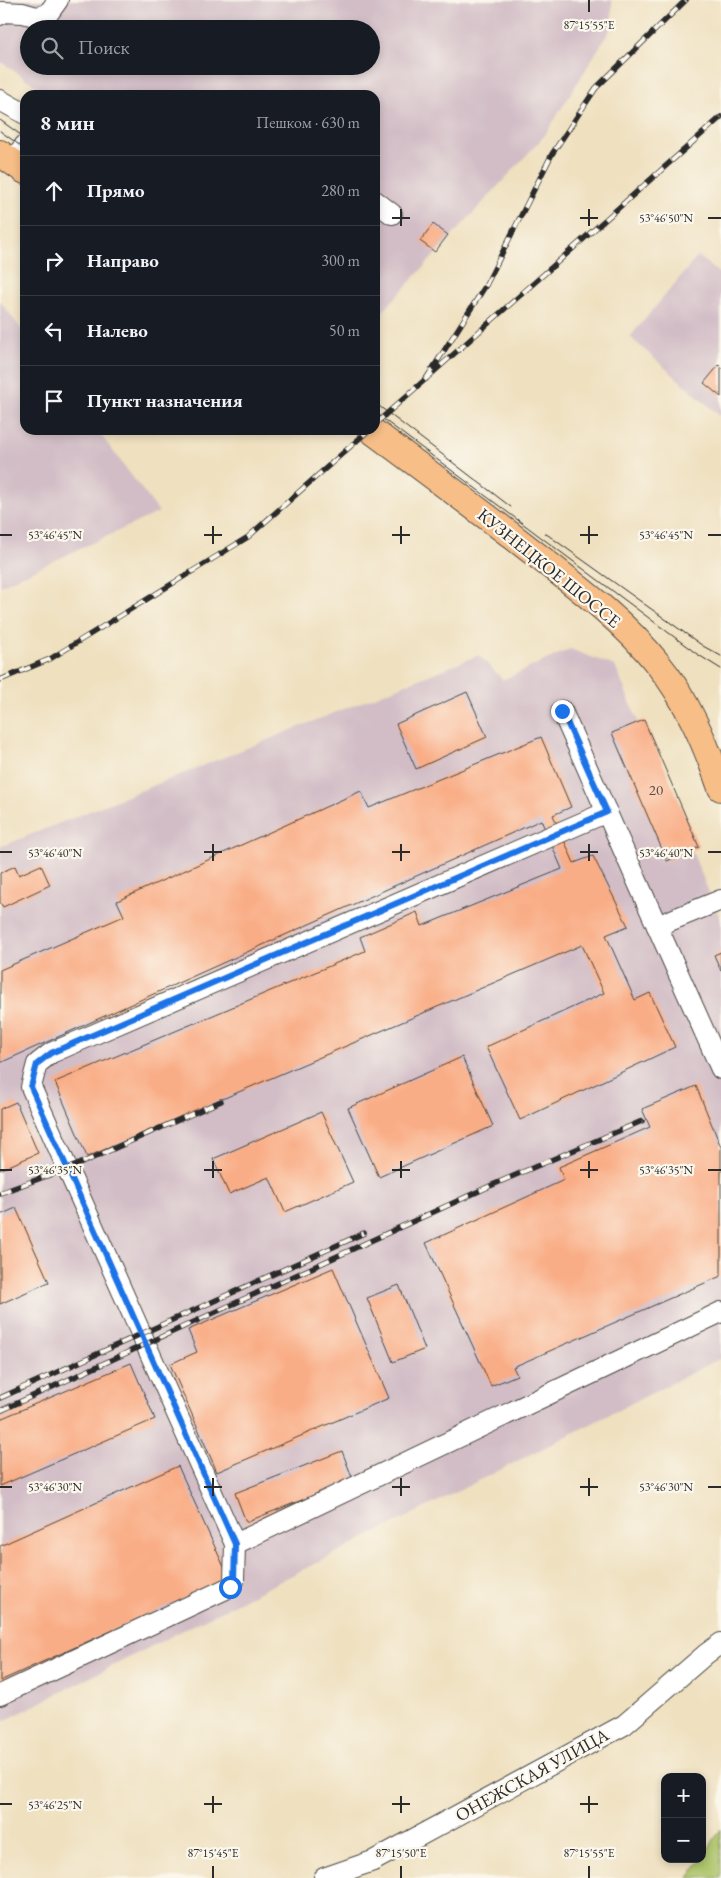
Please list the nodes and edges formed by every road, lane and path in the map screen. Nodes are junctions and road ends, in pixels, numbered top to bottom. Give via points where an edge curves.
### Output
1 (58, 0) edge
2 (0, 15) edge
3 (0, 100) edge
4 (20, 111) edge
5 (380, 205) edge
6 (392, 214) dead end
7 (378, 435) edge
8 (562, 711) dead end
9 (721, 788) edge
10 (607, 812) junction
11 (721, 900) edge
12 (657, 926) junction
13 (721, 1070) edge
14 (721, 1312) edge
15 (235, 1544) junction
16 (721, 1643) edge
17 (0, 1695) edge
18 (324, 1878) edge

1 - 2 street via 48,14 37,17 23,13 2,12
3 - 4 street
5 - 6 street
7 - 9 main road, КУЗНЕЦКОЕ ШОССЕ via 602,606 641,645 659,664 681,697 711,759
8 - 10 street
10 - 12 street
10 - 15 street via 51,1053 37,1064 31,1087
11 - 12 street
12 - 13 street
14 - 15 street
15 - 17 street via 234,1581 230,1587
16 - 18 street, ОНЕЖСКАЯ УЛИЦА via 624,1725 373,1861

